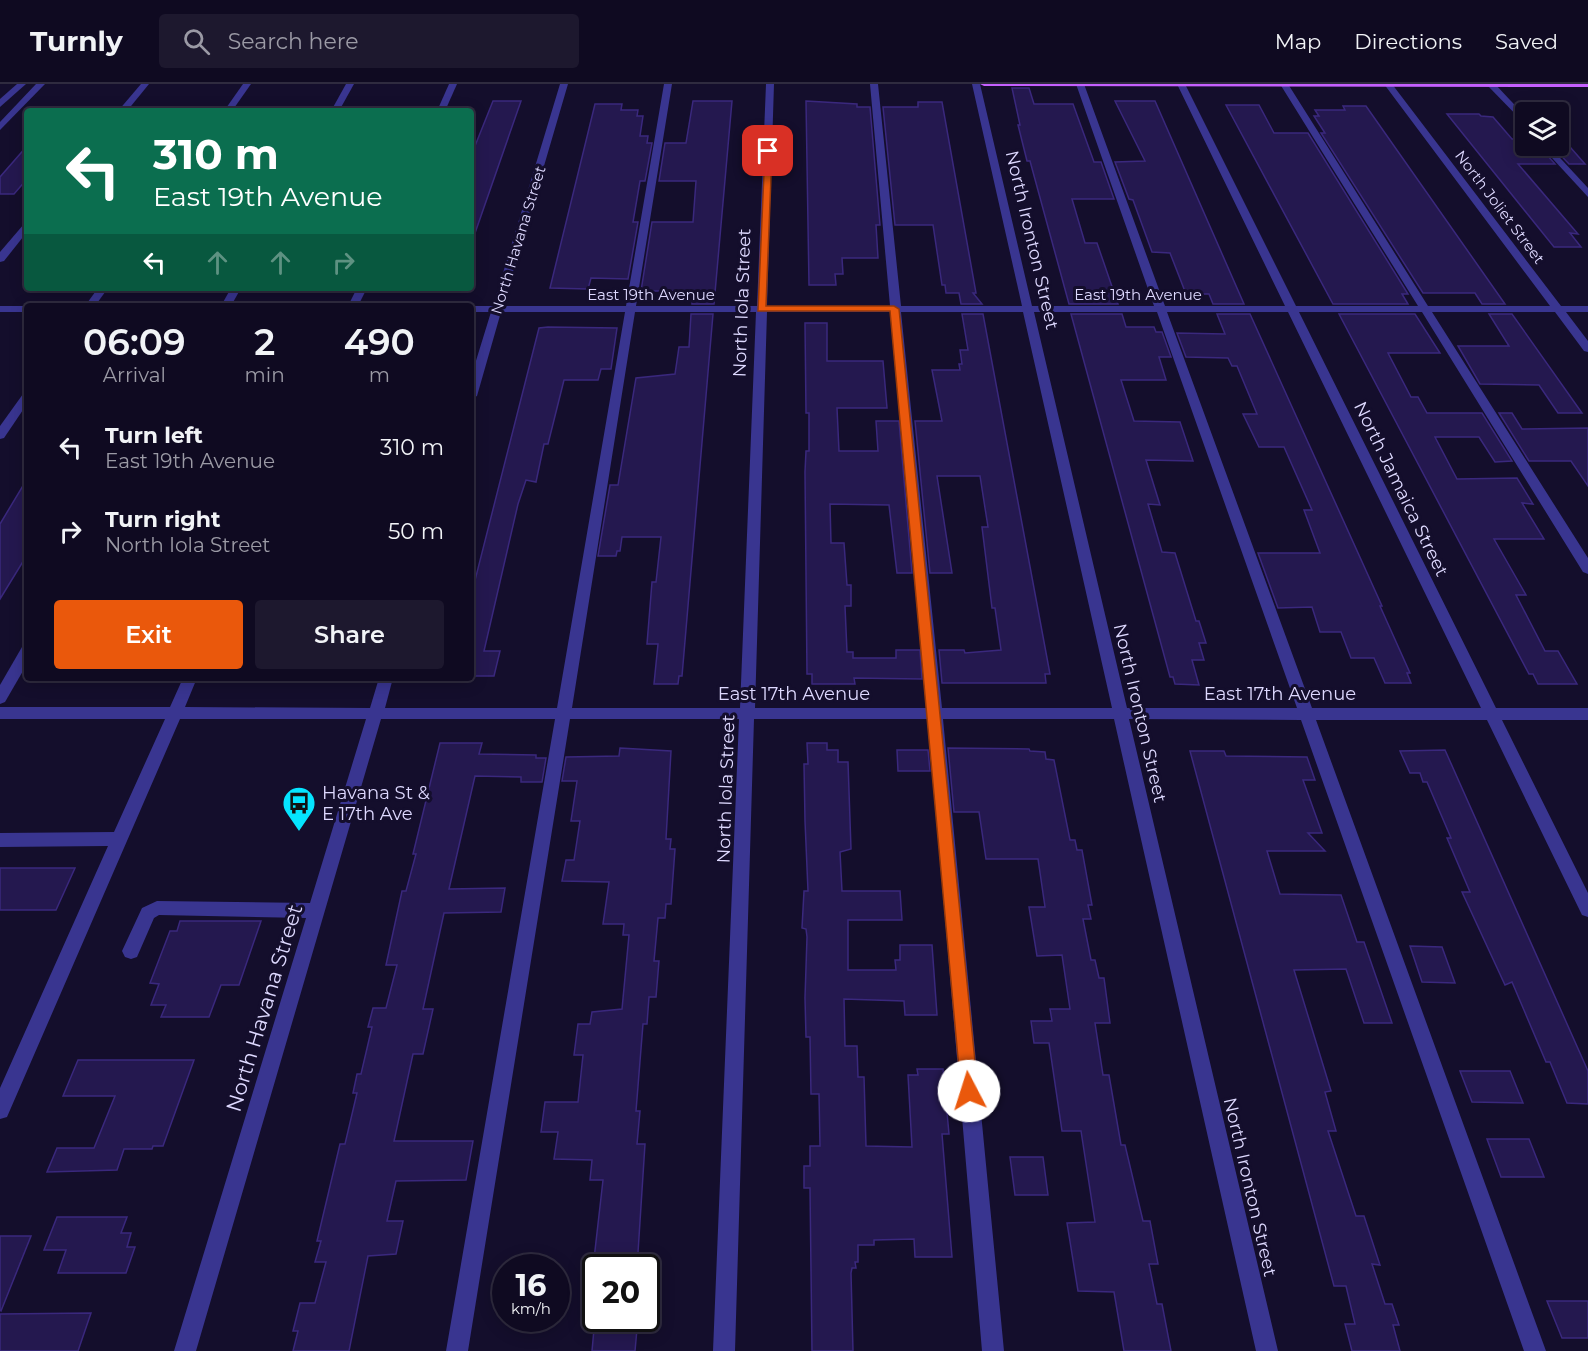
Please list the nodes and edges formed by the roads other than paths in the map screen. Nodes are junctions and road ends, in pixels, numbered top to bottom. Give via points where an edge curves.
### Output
1 (22, 84) edge
2 (41, 84) edge
3 (145, 84) edge
4 (247, 84) edge
5 (350, 84) edge
6 (453, 84) edge
7 (564, 84) edge
8 (668, 84) edge
9 (770, 84) edge
10 (874, 84) edge
11 (976, 84) edge
12 (984, 84) edge
13 (1080, 84) edge
14 (1181, 84) edge
15 (1284, 84) edge
16 (1388, 84) edge
17 (1491, 85) edge
18 (1588, 85) edge
19 (0, 104) edge
20 (125, 108) edge
21 (230, 108) edge
22 (337, 108) edge
23 (442, 108) edge
24 (1515, 111) edge
25 (0, 127) edge
26 (1554, 156) edge
27 (1588, 194) edge
28 (24, 230) edge
29 (0, 259) edge
30 (1028, 308) junction
31 (0, 309) edge
32 (24, 309) edge
33 (474, 309) edge
34 (497, 309) junction
35 (630, 309) junction
36 (762, 309) junction
37 (894, 309) junction
38 (1160, 309) junction
39 (1292, 309) junction
40 (1425, 309) junction
41 (1558, 309) junction
42 (1588, 309) edge
43 (1588, 349) edge
44 (474, 386) edge
45 (24, 400) edge
46 (0, 435) edge
47 (1588, 569) edge
48 (24, 656) edge
49 (189, 681) edge
50 (385, 681) edge
51 (0, 698) edge
52 (0, 713) edge
53 (175, 713) junction
54 (376, 713) junction
55 (562, 713) junction
56 (748, 713) junction
57 (935, 713) junction
58 (1120, 713) junction
59 (1307, 713) junction
60 (1491, 714) junction
61 (1588, 714) edge
62 (119, 839) junction
63 (0, 840) edge
64 (317, 910) junction
65 (1588, 910) edge
66 (131, 951) dead end
67 (0, 1110) edge
68 (185, 1351) edge
69 (457, 1351) edge
70 (724, 1351) edge
71 (993, 1351) edge
72 (1268, 1351) edge
73 (1535, 1351) edge

1 - 19 street
2 - 25 street
3 - 20 street
4 - 21 street
5 - 22 street
6 - 23 street
7 - 34 street, North Havana Street
8 - 35 street
9 - 36 street, North Iola Street
10 - 37 street
11 - 30 street, North Ironton Street
12 - 13 main road
13 - 14 main road
13 - 38 street
14 - 15 main road
14 - 39 street, North Jamaica Street
15 - 16 main road
15 - 40 street
16 - 17 main road
16 - 41 street, North Joliet Street
17 - 18 main road
17 - 24 street
26 - 27 street
28 - 29 street
30 - 37 street, East 19th Avenue
30 - 38 street, East 19th Avenue
30 - 58 street, North Ironton Street
31 - 32 street
33 - 34 street, East 19th Avenue
34 - 35 street, East 19th Avenue
34 - 44 street, North Havana Street
35 - 36 street, East 19th Avenue
35 - 55 street
36 - 37 street, East 19th Avenue
36 - 56 street, North Iola Street
37 - 57 street
38 - 39 street, East 19th Avenue
38 - 59 street
39 - 40 street, East 19th Avenue
39 - 60 street, North Jamaica Street
40 - 41 street, East 19th Avenue
40 - 47 street
41 - 42 street, East 19th Avenue
41 - 43 street, North Joliet Street
45 - 46 street
48 - 51 street
49 - 53 street
50 - 54 street, North Havana Street
52 - 53 street, East 17th Avenue
53 - 54 street, East 17th Avenue
53 - 62 street
54 - 55 street, East 17th Avenue
54 - 64 street, North Havana Street
55 - 56 street, East 17th Avenue
55 - 69 street
56 - 57 street, East 17th Avenue
56 - 70 street, North Iola Street
57 - 58 street, East 17th Avenue
57 - 71 street
58 - 59 street, East 17th Avenue
58 - 72 street, North Ironton Street
59 - 60 street, East 17th Avenue
59 - 73 street
60 - 61 street, East 17th Avenue
60 - 65 street, North Jamaica Street
62 - 63 street
62 - 67 street
64 - 66 street via 157,908 148,913
64 - 68 street, North Havana Street

